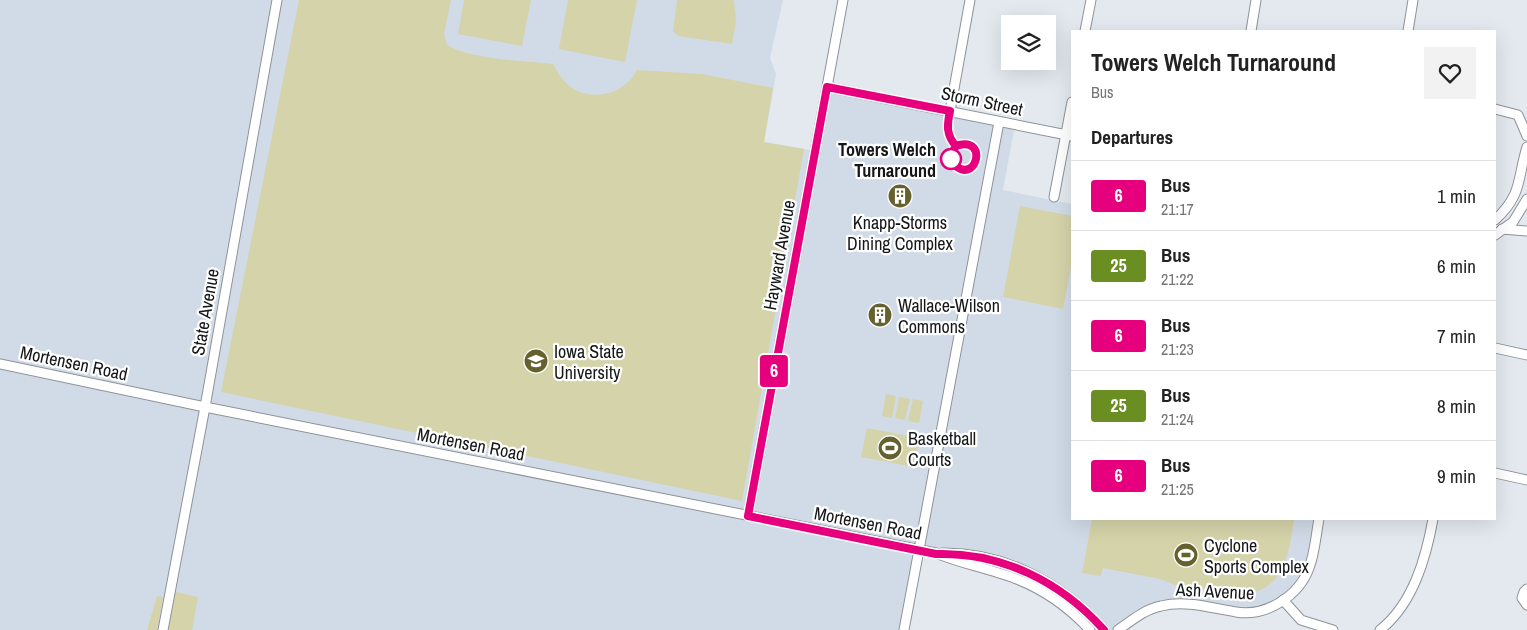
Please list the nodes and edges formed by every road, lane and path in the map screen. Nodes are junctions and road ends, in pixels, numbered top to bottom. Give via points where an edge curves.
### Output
1 (277, 0) edge
2 (843, 0) edge
3 (970, 0) edge
4 (1091, 0) edge
5 (1256, 0) edge
6 (1413, 0) edge
7 (1086, 30) edge
8 (1251, 30) edge
9 (1408, 30) edge
10 (827, 87) junction
11 (1496, 109) edge
12 (950, 111) junction
13 (1071, 113) edge
14 (1523, 116) edge
15 (999, 122) junction
16 (1069, 135) edge
17 (1527, 136) edge
18 (1527, 147) edge
19 (1054, 197) dead end
20 (1527, 198) edge
21 (1496, 219) edge
22 (1500, 229) edge
23 (1527, 231) edge
24 (1496, 348) edge
25 (1527, 355) edge
26 (0, 364) edge
27 (205, 407) junction
28 (1496, 474) edge
29 (1527, 480) edge
30 (748, 516) junction
31 (1319, 520) edge
32 (1433, 520) edge
33 (920, 550) junction
34 (936, 554) junction
35 (1527, 589) edge
36 (1283, 600) junction
37 (1527, 605) edge
38 (163, 630) edge
39 (904, 630) edge
40 (1090, 630) edge
41 (1104, 630) edge
42 (1118, 630) edge
43 (1334, 630) edge
44 (1380, 630) edge

1 - 27 street, State Avenue
2 - 10 street, Hayward Avenue
3 - 12 street
4 - 7 street
5 - 8 street
6 - 9 street
10 - 12 street, Storm Street
10 - 30 street, Hayward Avenue
11 - 14 street
12 - 15 street, Storm Street
13 - 16 street
14 - 17 street
15 - 16 street, Storm Street
15 - 33 street
16 - 19 street
18 - 21 street via 1515,195
20 - 22 street via 1513,222
22 - 23 street
24 - 25 street
26 - 27 street, Mortensen Road
27 - 30 street, Mortensen Road
27 - 38 street, State Avenue
28 - 29 street
30 - 33 street, Mortensen Road
31 - 36 street, Ash Avenue via 1309,569
32 - 44 street via 1422,564 1412,588 1392,619
33 - 34 street, Mortensen Road
33 - 39 street
34 - 40 street, Mortensen Road via 1017,579 1056,600
34 - 41 street, Mortensen Road via 964,554 1002,563 1041,579 1076,602
35 - 37 street via 1522,598
36 - 42 street, Ash Avenue via 1267,609 1246,613 1181,603 1160,606
36 - 43 street via 1301,620

